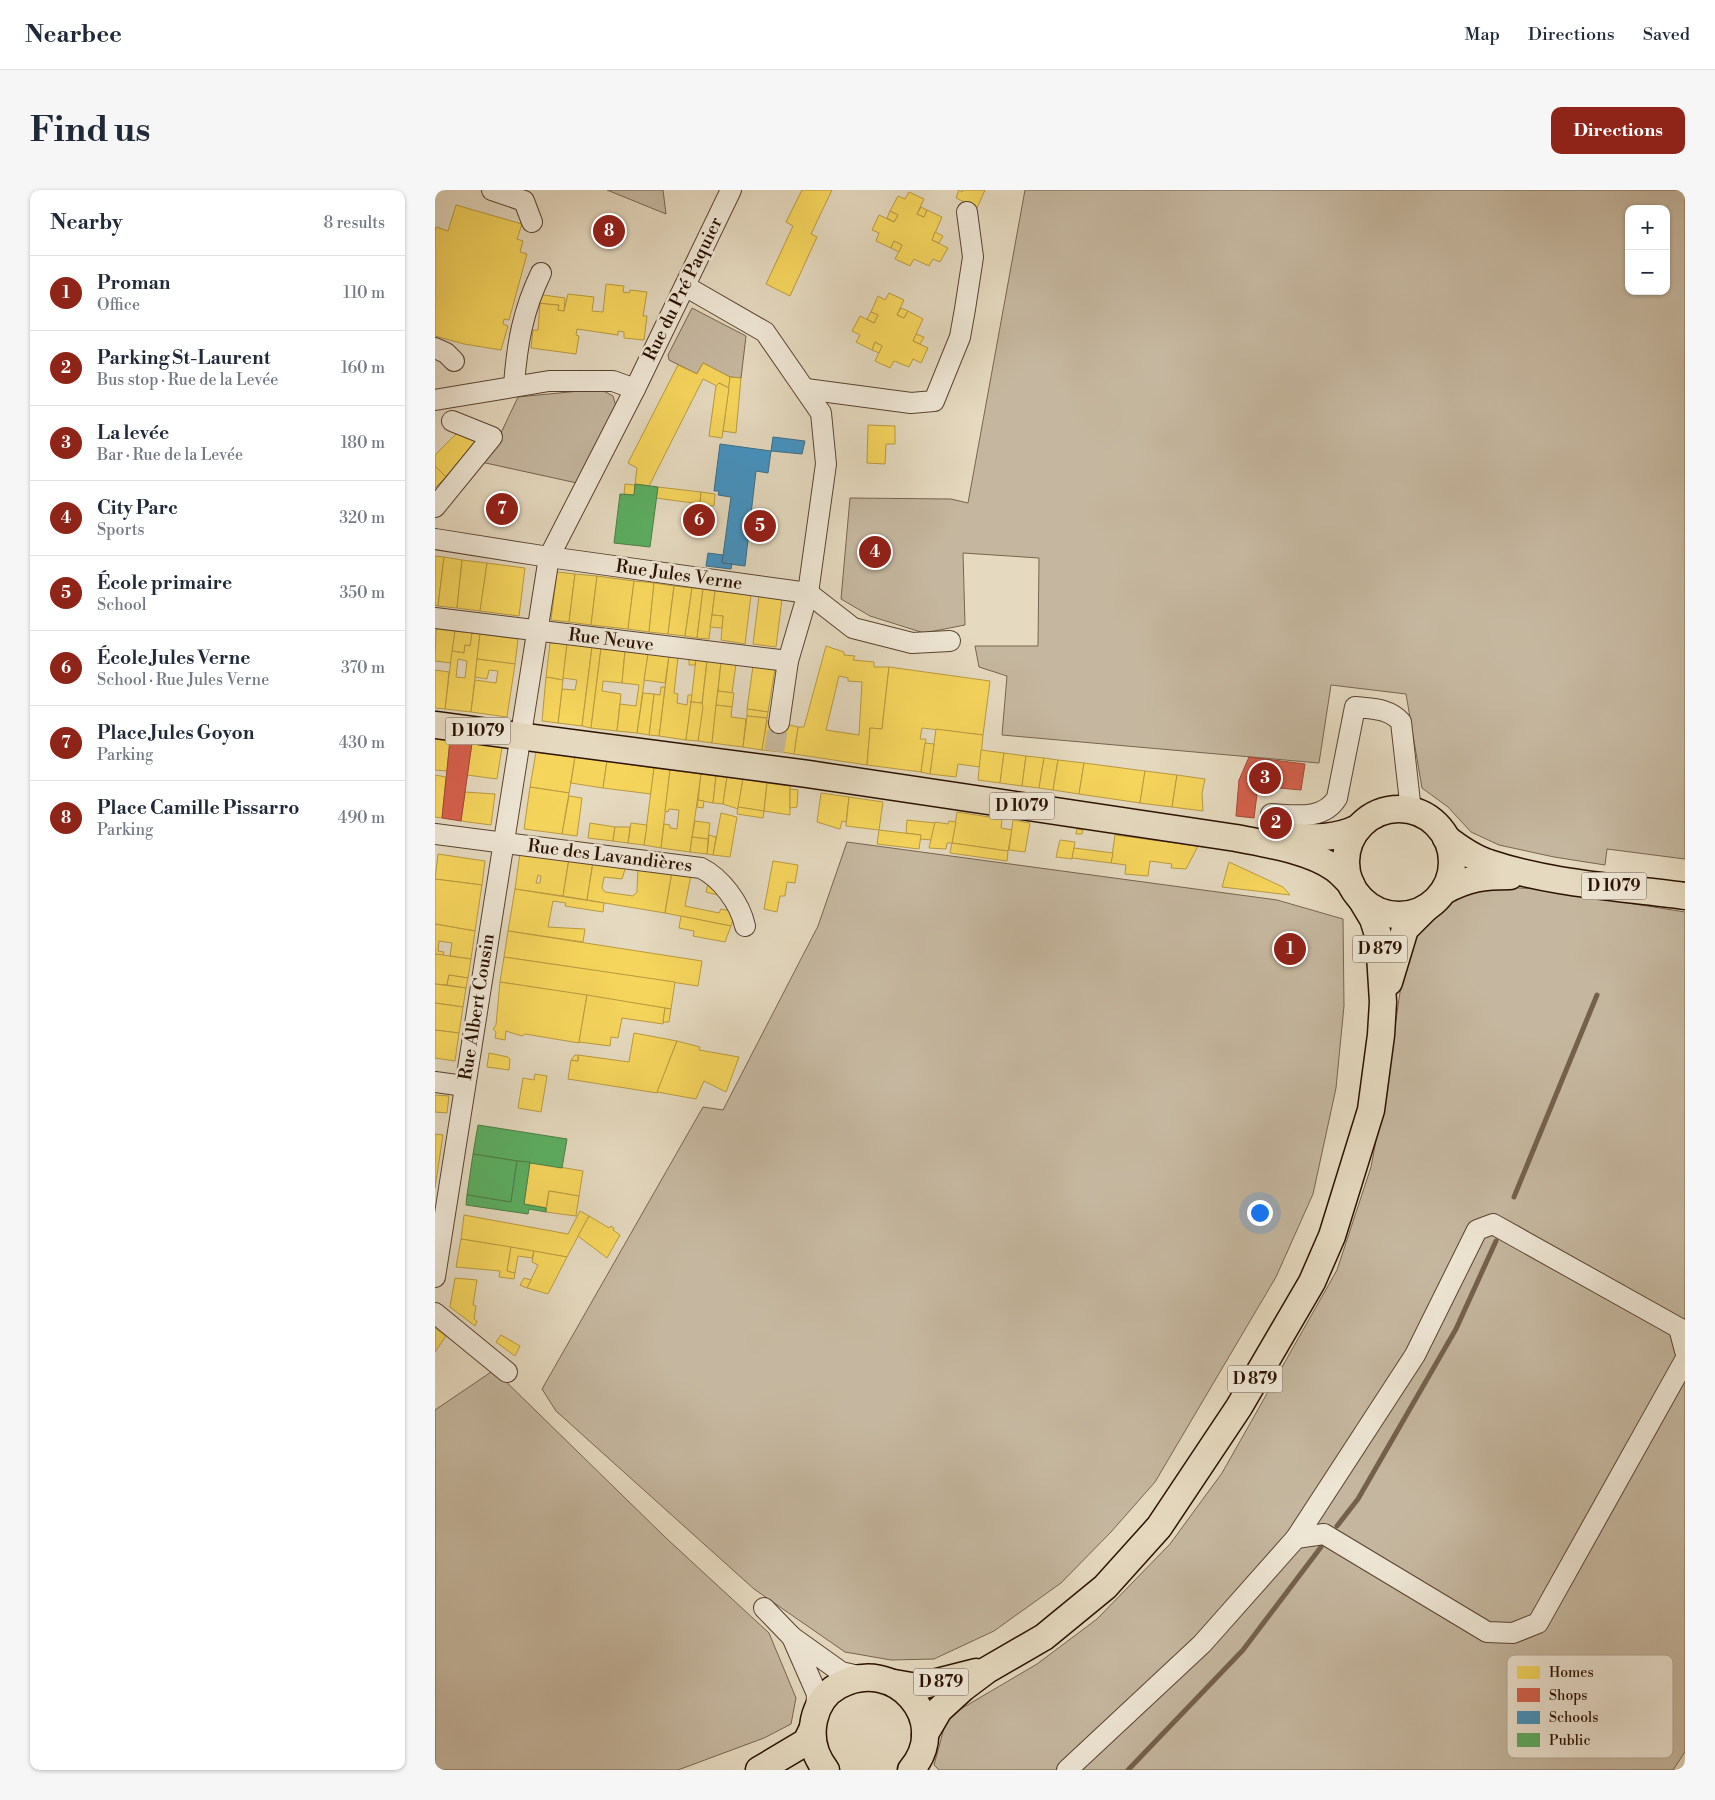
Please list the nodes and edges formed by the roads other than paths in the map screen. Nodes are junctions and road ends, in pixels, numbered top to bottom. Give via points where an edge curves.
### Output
1 (492, 190) edge
2 (731, 190) edge
3 (967, 212) dead end
4 (532, 222) dead end
5 (541, 273) dead end
6 (685, 286) junction
7 (435, 348) edge
8 (454, 361) dead end
9 (514, 385) junction
10 (635, 389) junction
11 (806, 389) junction
12 (435, 400) edge
13 (452, 421) dead end
14 (435, 508) edge
15 (435, 539) edge
16 (549, 557) junction
17 (808, 593) junction
18 (435, 618) edge
19 (537, 631) junction
20 (950, 641) dead end
21 (788, 660) junction
22 (779, 723) tunnel mouth
23 (435, 725) edge
24 (521, 736) junction
25 (1411, 811) junction
26 (1271, 814) dead end
27 (1358, 828) junction
28 (435, 834) edge
29 (1236, 838) junction
30 (1446, 838) junction
31 (504, 843) junction
32 (1542, 877) junction
33 (1356, 892) junction
34 (1685, 896) edge
35 (1435, 899) junction
36 (745, 926) dead end
37 (1383, 1002) junction
38 (435, 1082) edge
39 (464, 1086) junction
40 (435, 1277) edge
41 (435, 1313) edge
42 (1685, 1351) edge
43 (1685, 1360) edge
44 (507, 1372) dead end
45 (1296, 1538) junction
46 (764, 1608) dead end
47 (792, 1637) junction
48 (987, 1670) junction
49 (863, 1677) junction
50 (894, 1683) junction
51 (814, 1721) junction
52 (925, 1734) junction
53 (916, 1768) edge
54 (759, 1770) edge
55 (823, 1770) edge
56 (1067, 1770) edge

1 - 4 street via 524,201
2 - 6 street, Rue du Pré Paquier
3 - 11 street via 973,257 965,309 960,337 934,401 911,403
5 - 9 street via 528,299 517,350
6 - 10 street, Rue du Pré Paquier
6 - 11 street via 765,332
7 - 8 street
9 - 10 street via 613,380
9 - 12 street
10 - 16 street, Rue du Pré Paquier
11 - 17 street via 821,413 826,464
13 - 14 street via 492,437
15 - 16 street, Rue Jules Verne
16 - 17 street, Rue Jules Verne
16 - 19 street, Rue Albert Cousin
17 - 20 street via 853,628 912,643
17 - 21 street
18 - 19 street, Rue Neuve
19 - 21 street, Rue Neuve
19 - 24 street, Rue Albert Cousin
21 - 22 street
23 - 24 main road, D 1079
24 - 29 main road, D 1079 via 773,760
24 - 31 street, Rue Albert Cousin
25 - 26 street via 1401,722 1386,711 1355,707 1337,798 1331,807 1308,816
25 - 27 main road via 1382,812
25 - 30 main road via 1431,821
27 - 29 main road, D 1079 via 1347,834 1321,838
27 - 33 main road via 1347,856
28 - 31 street, Rue des Lavandières
29 - 33 main road, D 1079 via 1287,849 1334,867
30 - 32 main road, D 1079 via 1466,853 1488,863
30 - 35 main road via 1452,867
31 - 36 street, Rue des Lavandières via 701,868 721,883 743,915
31 - 39 street, Rue Albert Cousin
32 - 34 main road, D 1079
32 - 35 main road, D 1079 via 1481,876 1460,882
33 - 35 main road via 1375,909 1390,914 1415,913
33 - 37 main road, D 879 via 1373,919 1379,938
35 - 37 main road, D 879 via 1405,929
37 - 48 main road, D 879 via 1371,1110 1333,1236 1312,1282 1239,1407 1159,1527 1105,1587 1044,1637
38 - 39 street
39 - 40 street, Rue Albert Cousin
41 - 44 street
42 - 45 street via 1679,1328 1493,1224 1477,1230 1415,1355
43 - 45 street via 1538,1623 1513,1633 1487,1632 1324,1534
45 - 56 street via 1202,1644
46 - 47 street
47 - 49 street via 841,1672
47 - 51 street via 817,1694
48 - 50 main road, D 879 via 917,1687
48 - 52 main road, D 879 via 939,1710
49 - 50 main road
49 - 51 main road via 848,1680 834,1688 823,1699
50 - 52 main road via 917,1704
51 - 54 main road via 805,1742
51 - 55 main road via 817,1756
52 - 53 main road

